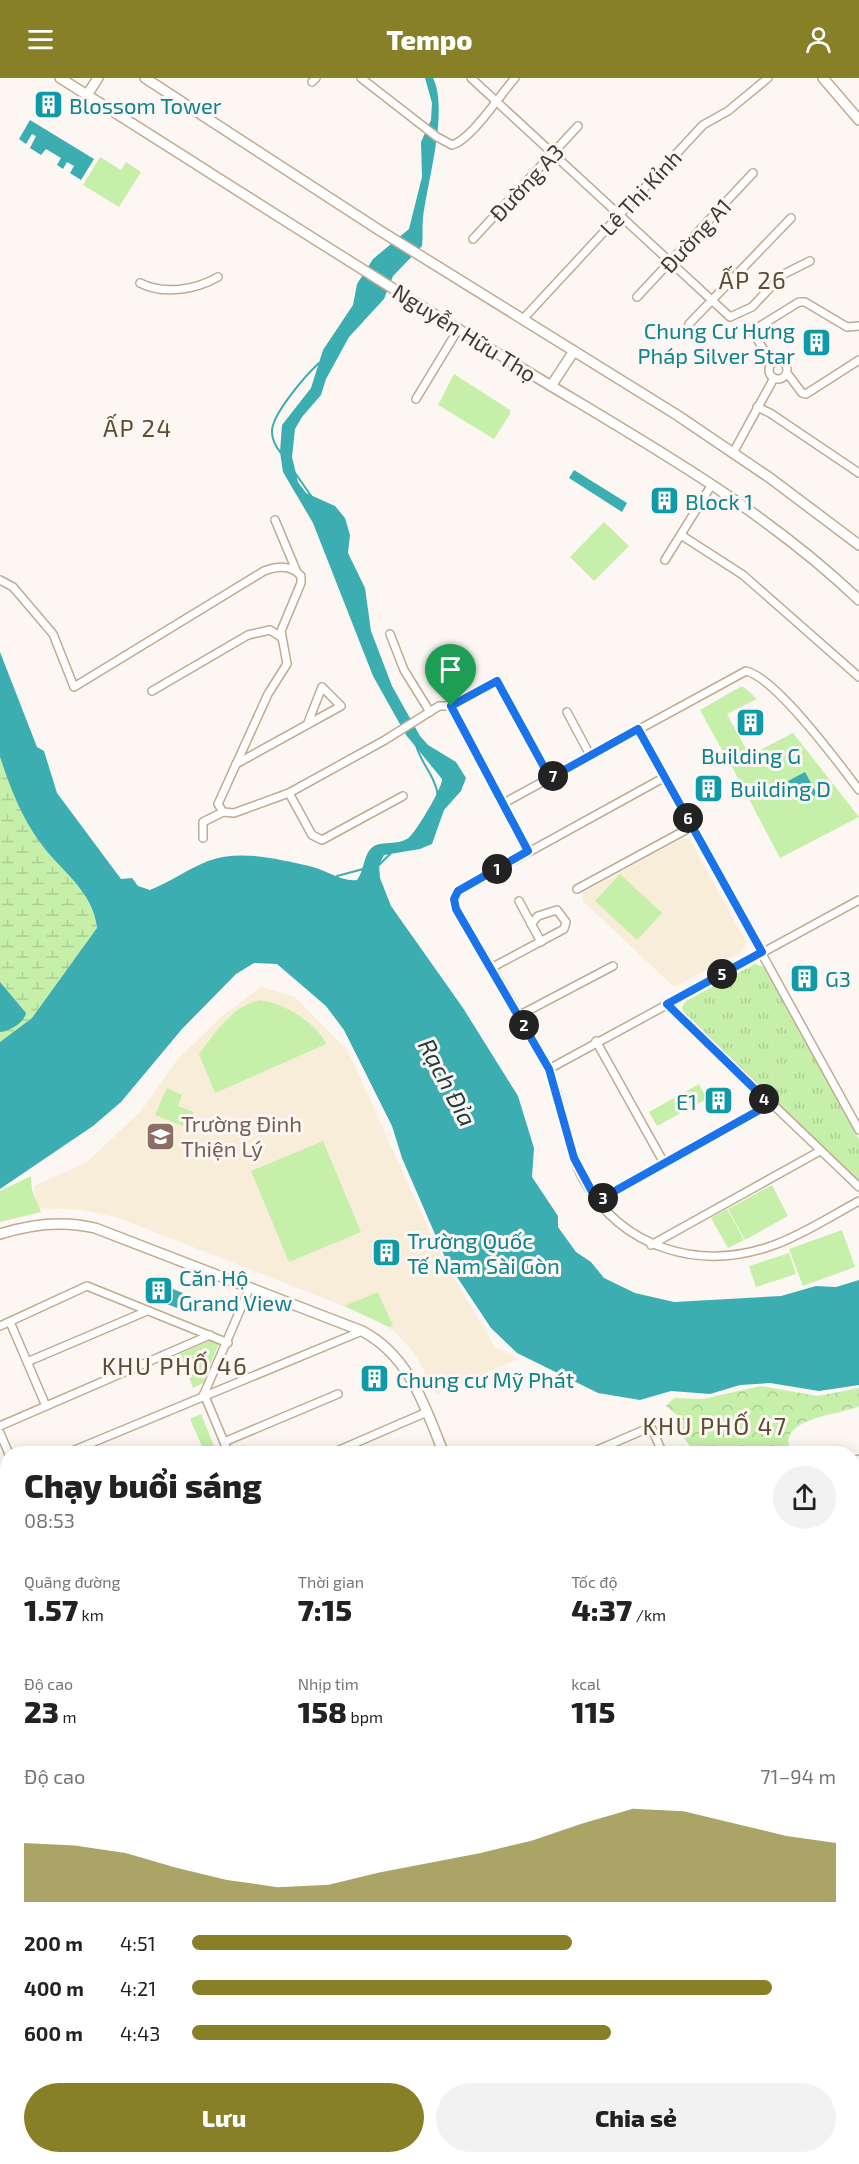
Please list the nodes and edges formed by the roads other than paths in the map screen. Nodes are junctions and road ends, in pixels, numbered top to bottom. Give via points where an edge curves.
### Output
1 (60, 78) edge
2 (98, 78) edge
3 (145, 78) edge
4 (361, 78) edge
5 (471, 78) edge
6 (515, 78) edge
7 (768, 78) edge
8 (823, 78) edge
9 (87, 95) junction
10 (496, 99) junction
11 (859, 120) edge
12 (578, 126) dead end
13 (553, 153) junction
14 (753, 173) dead end
15 (619, 214) junction
16 (791, 218) dead end
17 (473, 239) dead end
18 (670, 261) junction
19 (810, 261) dead end
20 (218, 277) dead end
21 (140, 283) dead end
22 (637, 297) dead end
23 (712, 300) junction
24 (523, 319) junction
25 (689, 324) dead end
26 (859, 326) edge
27 (459, 328) junction
28 (574, 351) junction
29 (859, 360) edge
30 (772, 363) junction
31 (787, 374) junction
32 (774, 378) junction
33 (551, 386) junction
34 (416, 399) dead end
35 (757, 407) junction
36 (733, 453) junction
37 (859, 473) edge
38 (711, 486) junction
39 (275, 520) dead end
40 (681, 534) junction
41 (859, 545) edge
42 (665, 560) dead end
43 (296, 570) junction
44 (0, 580) edge
45 (859, 600) edge
46 (390, 634) dead end
47 (281, 637) junction
48 (859, 677) edge
49 (152, 691) dead end
50 (451, 706) junction
51 (430, 712) junction
52 (567, 712) dead end
53 (307, 725) junction
54 (638, 729) junction
55 (590, 755) junction
56 (235, 765) junction
57 (665, 777) junction
58 (550, 778) junction
59 (859, 790) edge
60 (289, 793) junction
61 (404, 796) dead end
62 (502, 804) junction
63 (223, 812) junction
64 (693, 826) junction
65 (202, 838) dead end
66 (528, 851) junction
67 (577, 889) dead end
68 (859, 900) edge
69 (519, 901) dead end
70 (531, 924) junction
71 (541, 942) junction
72 (762, 952) junction
73 (613, 966) dead end
74 (491, 968) junction
75 (667, 1004) junction
76 (518, 1016) junction
77 (596, 1041) junction
78 (549, 1069) junction
79 (770, 1104) junction
80 (859, 1130) edge
81 (820, 1152) junction
82 (664, 1163) junction
83 (859, 1187) edge
84 (597, 1201) junction
85 (859, 1201) edge
86 (0, 1234) edge
87 (651, 1245) junction
88 (250, 1287) junction
89 (147, 1311) junction
90 (10, 1322) junction
91 (0, 1326) edge
92 (362, 1331) junction
93 (210, 1335) junction
94 (228, 1343) junction
95 (27, 1362) junction
96 (204, 1394) junction
97 (338, 1394) dead end
98 (46, 1406) junction
99 (427, 1412) junction
100 (0, 1426) edge
101 (224, 1442) junction
102 (84, 1446) edge
103 (226, 1446) edge
104 (348, 1446) edge
105 (441, 1446) edge
106 (607, 1446) edge
107 (659, 1446) edge

1 - 9 main road, Nguyễn Hữu Thọ
2 - 9 main road
3 - 24 main road, Nguyễn Hữu Thọ
4 - 10 street via 445,143 458,143 472,132
5 - 10 street
6 - 10 street
7 - 15 street, Lê Thị Kỉnh via 728,111 703,125
8 - 11 main road
9 - 27 main road, Nguyễn Hữu Thọ
10 - 13 street
12 - 13 street, Đường A3
13 - 15 street
13 - 17 street, Đường A3
14 - 18 street, Đường A1
15 - 18 street
15 - 24 street, Lê Thị Kỉnh
16 - 23 street
18 - 22 street, Đường A1
18 - 23 street
19 - 23 street via 782,275 742,313 730,317
20 - 21 street via 178,290
23 - 25 street
24 - 28 main road, Nguyễn Hữu Thọ
26 - 30 street via 847,327 799,302 752,331
27 - 33 main road, Nguyễn Hữu Thọ
27 - 34 street
28 - 33 main road
28 - 36 main road, Nguyễn Hữu Thọ
29 - 31 street via 806,394
30 - 31 street via 784,363
30 - 32 street via 769,371
31 - 32 street
32 - 35 street
33 - 38 main road, Nguyễn Hữu Thọ
35 - 36 street
35 - 37 street
36 - 41 main road, Nguyễn Hữu Thọ
38 - 40 street
38 - 45 main road, Nguyễn Hữu Thọ via 782,535
39 - 43 street
40 - 42 street
40 - 48 street via 743,575
43 - 44 street via 288,567 264,571 74,687 53,634 13,586
43 - 47 street via 301,583
46 - 51 street via 404,670
47 - 49 street via 270,630 248,635
47 - 56 street via 287,664 268,694
50 - 51 street via 439,706
50 - 58 street via 497,681
50 - 62 street
51 - 60 street
52 - 55 street
53 - 53 street via 318,696 322,687 341,706
53 - 56 street
54 - 55 street
54 - 57 street
54 - 59 street via 746,671 755,673 810,728
55 - 58 street
56 - 63 street via 218,804
57 - 64 street
57 - 66 street
58 - 62 street
60 - 61 street via 312,835 322,840
60 - 63 street via 234,813
62 - 66 street
63 - 65 street via 203,822
64 - 67 street
64 - 72 street
66 - 74 street via 458,891 454,899
68 - 72 street
69 - 70 street
70 - 71 street
70 - 71 street via 538,916 556,910 566,922 564,929
71 - 74 street
72 - 75 street
72 - 80 street
73 - 76 street
74 - 76 street
75 - 77 street
75 - 79 street
76 - 78 street
77 - 78 street
77 - 82 street
78 - 84 street via 574,1158
79 - 81 street
79 - 82 street
81 - 83 street
81 - 87 street
82 - 84 street
84 - 87 street via 621,1226
85 - 87 street via 791,1238 755,1251 694,1256
86 - 88 main road via 41,1224 85,1225
88 - 92 main road
88 - 94 street
89 - 90 street via 87,1286
89 - 93 street
89 - 95 street
90 - 91 street
90 - 95 street
92 - 96 street via 223,1391
92 - 99 main road via 383,1344 406,1369
93 - 94 street
93 - 98 street
94 - 96 street
95 - 98 street
96 - 101 street
96 - 102 street
97 - 101 street
98 - 100 street
99 - 104 street
99 - 105 main road
101 - 103 street
106 - 107 street via 646,1429 652,1429

